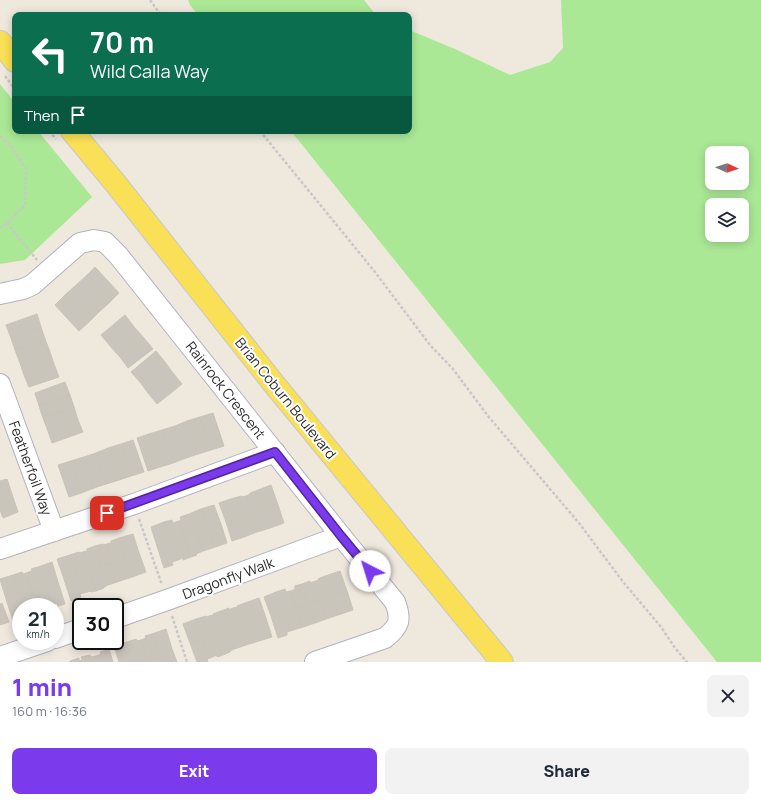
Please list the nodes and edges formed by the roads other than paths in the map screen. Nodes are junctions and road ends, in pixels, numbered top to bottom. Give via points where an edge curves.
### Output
1 (0, 42) edge
2 (9, 68) edge
3 (74, 134) edge
4 (0, 294) edge
5 (0, 384) edge
6 (275, 452) junction
7 (54, 531) junction
8 (341, 536) junction
9 (0, 549) edge
10 (124, 615) edge
11 (21, 650) edge
12 (0, 657) edge
13 (315, 662) edge
14 (502, 662) edge

1 - 2 main road
3 - 14 main road, Brian Coburn Boulevard via 279,390
4 - 6 street, Rainrock Crescent via 32,285 80,243 94,240 105,242
5 - 7 street, Featherfoil Way
6 - 7 street
6 - 8 street, Rainrock Crescent
7 - 9 street
8 - 10 street, Dragonfly Walk
8 - 13 street, Rainrock Crescent via 395,602 399,620 394,631 384,638
11 - 12 street

